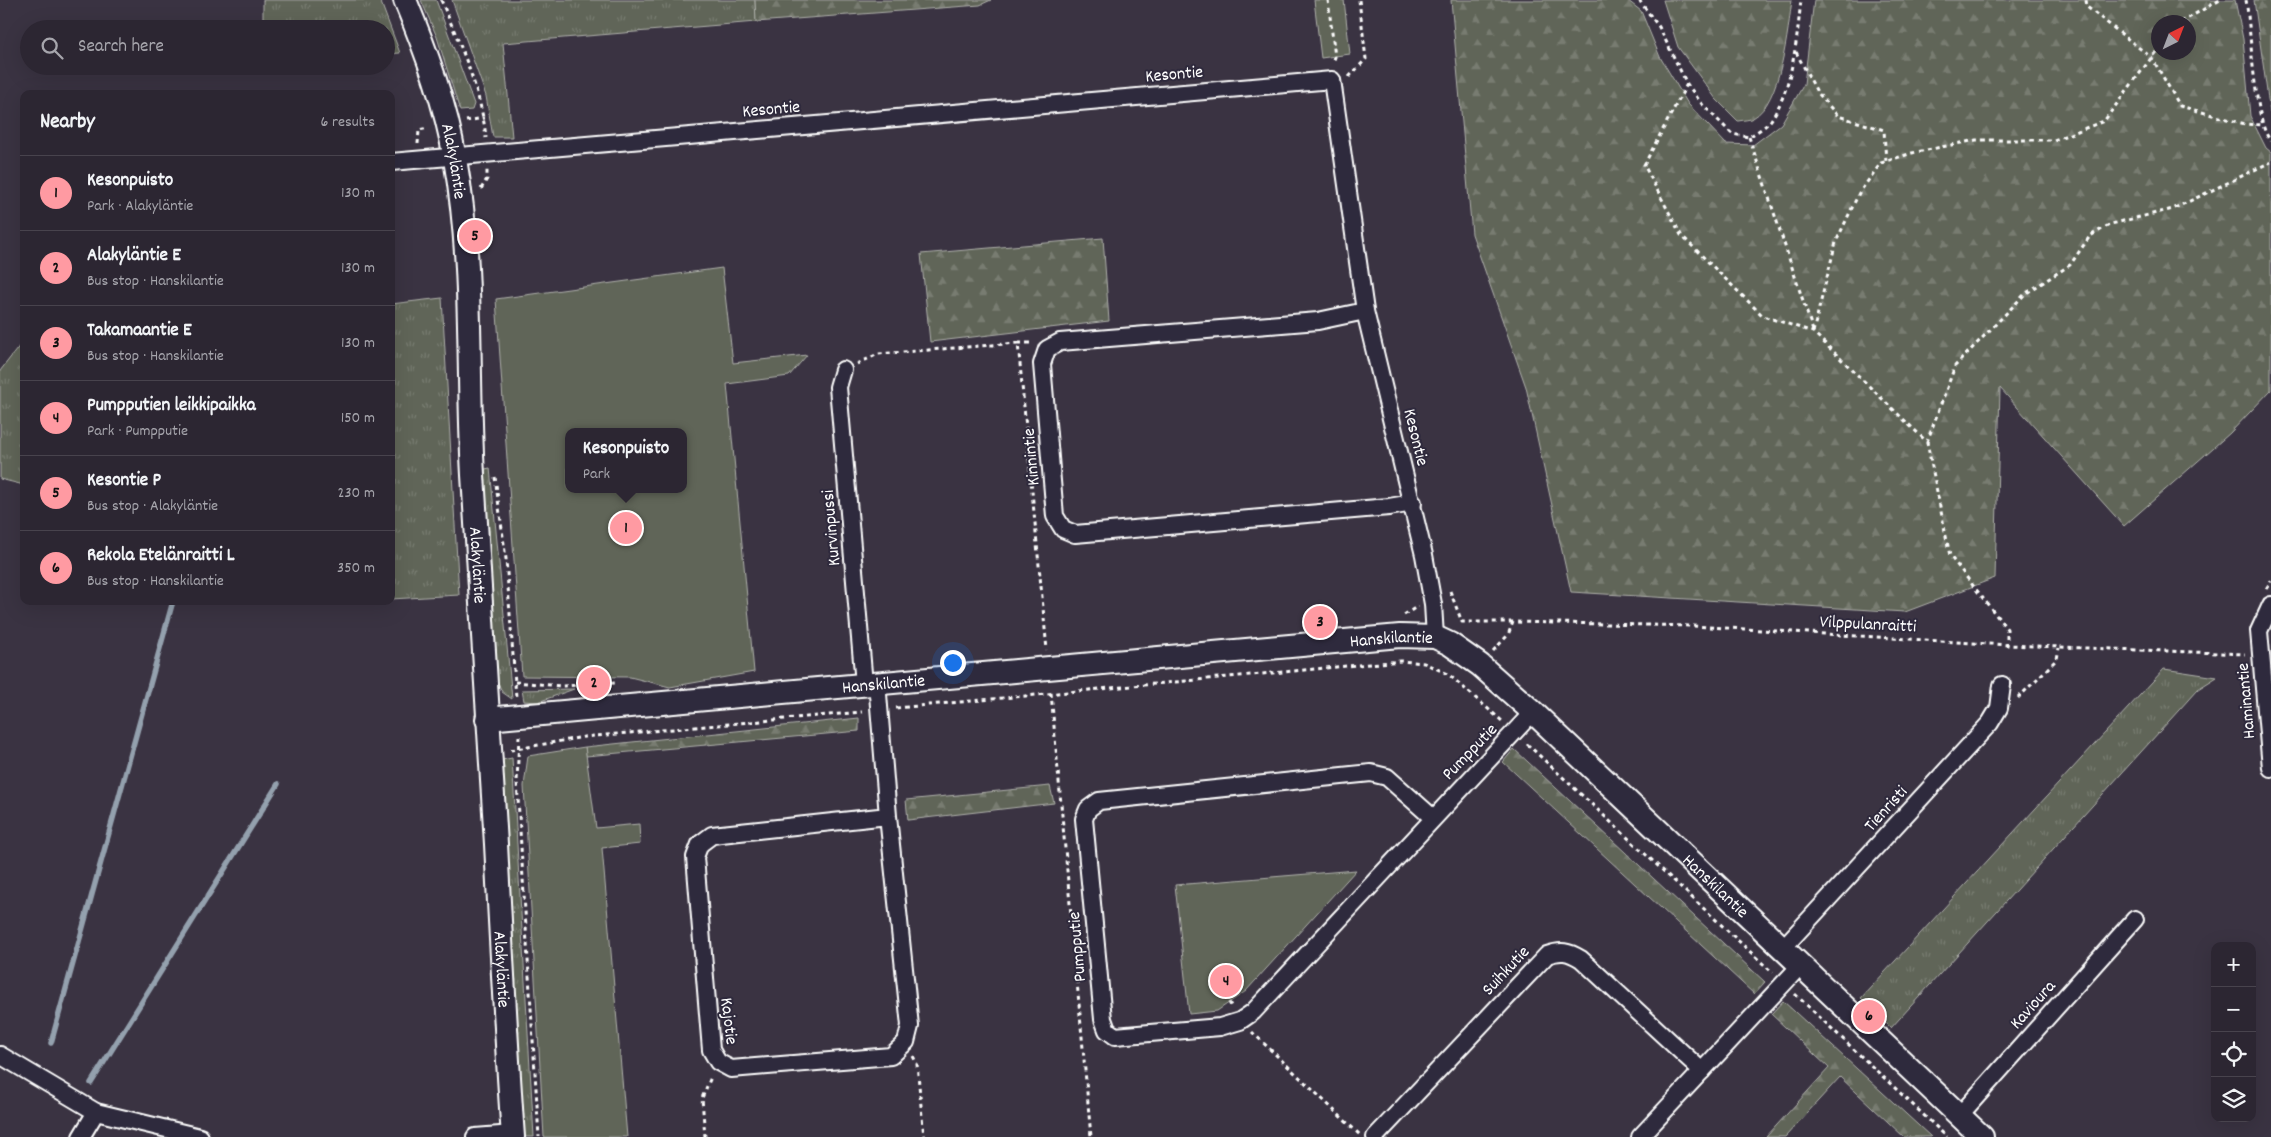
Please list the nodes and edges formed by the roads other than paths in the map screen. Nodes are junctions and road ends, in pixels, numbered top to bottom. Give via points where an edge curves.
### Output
1 (406, 0) edge
2 (455, 156) junction
3 (395, 162) edge
4 (1365, 311) junction
5 (843, 370) road end
6 (1413, 503) junction
7 (2271, 605) edge
8 (2265, 630) edge
9 (1435, 637) junction
10 (871, 683) junction
11 (2002, 685) dead end
12 (1533, 712) junction
13 (487, 719) junction
14 (2271, 768) edge
15 (888, 816) junction
16 (1433, 818) junction
17 (2135, 919) dead end
18 (1782, 949) junction
19 (1800, 966) junction
20 (0, 1055) edge
21 (1702, 1071) junction
22 (96, 1112) junction
23 (1959, 1116) junction
24 (513, 1136) edge
25 (81, 1137) edge
26 (200, 1137) edge
27 (475, 1137) edge
28 (1375, 1137) edge
29 (1640, 1137) edge
30 (1982, 1137) edge

1 - 2 street, Alakyläntie via 427,57
2 - 3 street, Kesontie
2 - 4 street, Kesontie via 1332,80
2 - 13 street, Alakyläntie via 468,278 471,446
4 - 6 street, Kesontie
4 - 6 street, Kinnintie via 1318,321 1060,342 1047,349 1042,364 1056,516 1063,529 1075,534
5 - 10 street, Kurvinpussi via 838,387
6 - 9 street, Kesontie via 1433,604
7 - 8 street
8 - 14 street, Haminantie via 2261,656
9 - 10 street, Hanskilantie via 1400,636
9 - 12 street, Hanskilantie via 1465,653
10 - 13 street, Hanskilantie
10 - 15 street via 879,710
11 - 18 street, Tienristi via 1999,708 1990,723
12 - 16 street, Pumpputie
12 - 18 street, Hanskilantie
13 - 24 street, Alakyläntie
15 - 15 street, Kajotie via 712,835 700,844 695,857 711,1050 718,1062 731,1069 891,1056 906,1042 910,1026
16 - 16 street, Pumpputie via 1253,1012 1240,1021 1220,1027 1116,1036 1107,1030 1103,1019 1084,819 1088,809 1100,801 1371,773 1387,777
17 - 23 street, Kavioura
18 - 19 street, Hanskilantie
19 - 21 street
19 - 23 street, Hanskilantie
20 - 22 street
21 - 28 street, Suihkutie via 1581,959 1570,952 1557,951 1547,955
21 - 29 street
22 - 25 street
22 - 26 street
23 - 30 street, Hanskilantie
24 - 27 street

